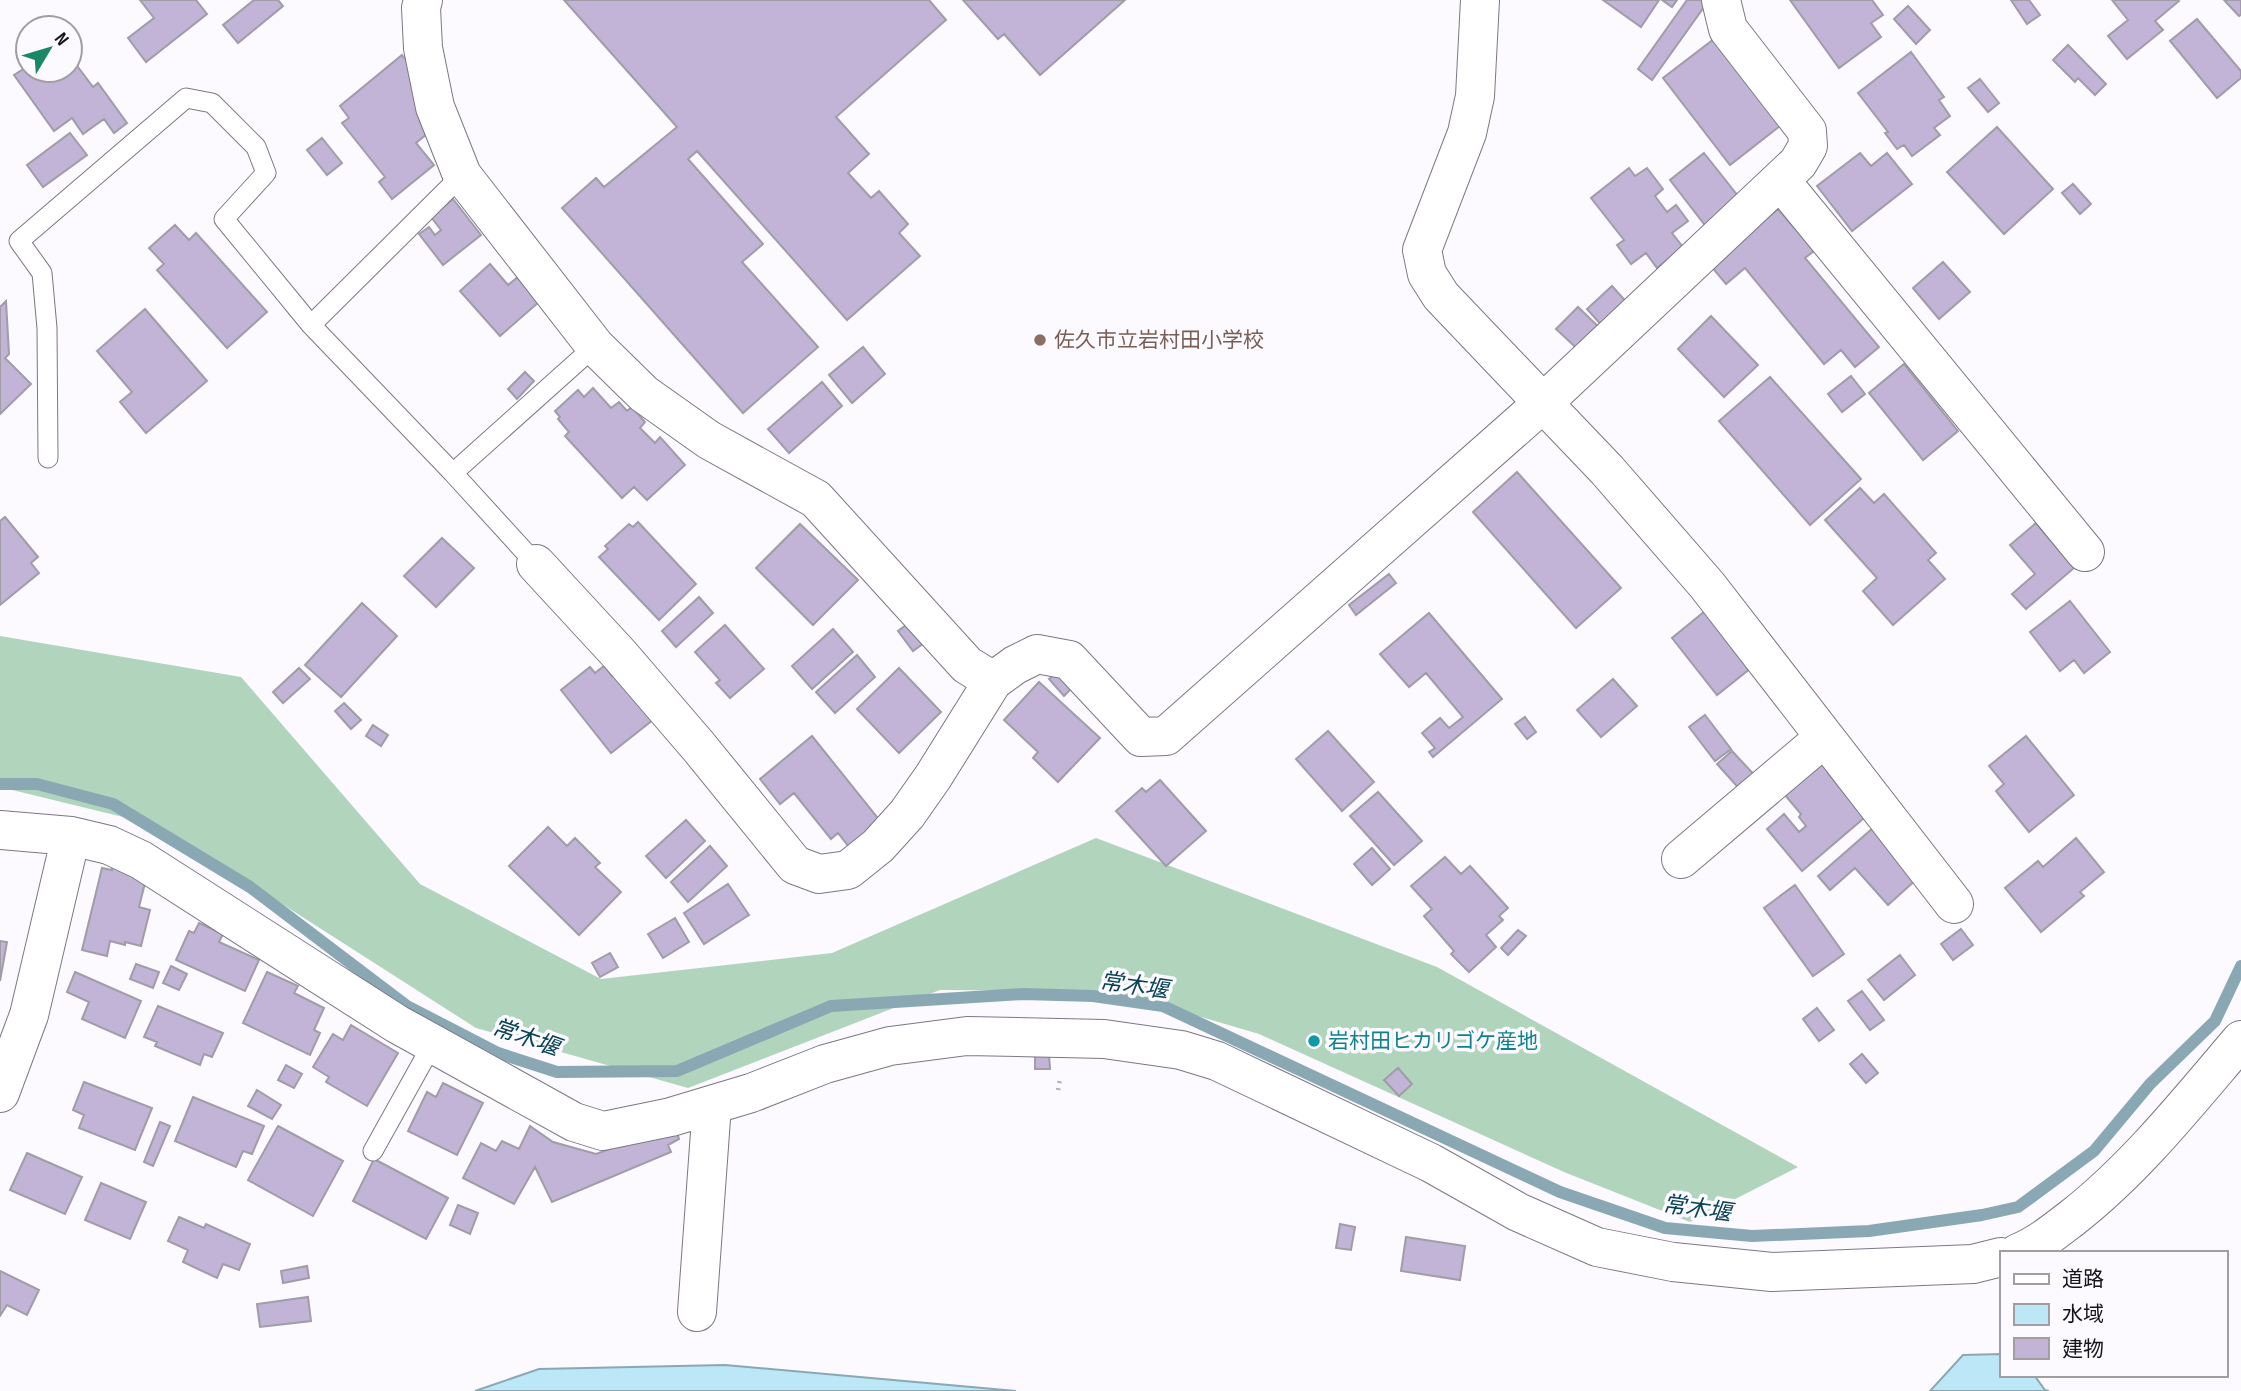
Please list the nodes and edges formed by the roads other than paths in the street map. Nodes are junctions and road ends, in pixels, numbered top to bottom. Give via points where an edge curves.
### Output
1 (424, 0) edge
2 (1480, 0) edge
3 (1721, 0) edge
4 (463, 175) junction
5 (1780, 180) junction
6 (311, 325) junction
7 (595, 346) junction
8 (1544, 403) junction
9 (48, 458) dead end
10 (453, 473) junction
11 (2085, 552) dead end
12 (536, 564) joint
13 (993, 681) junction
14 (1824, 738) junction
15 (0, 830) edge
16 (71, 836) junction
17 (1681, 859) dead end
18 (1954, 904) dead end
19 (2241, 1040) edge
20 (432, 1045) junction
21 (0, 1093) edge
22 (712, 1105) junction
23 (373, 1151) dead end
24 (2022, 1251) edge
25 (2000, 1257) edge
26 (697, 1312) dead end

1 - 4 street via 423,48 433,95
2 - 8 street via 1470,120 1422,250 1427,274 1441,296
3 - 5 street via 1728,29 1807,131 1808,146
4 - 6 lane
4 - 7 street
5 - 8 street
5 - 11 street
6 - 9 lane via 224,219 266,173 256,147 212,103 186,98 19,241 42,273
6 - 10 lane
7 - 10 lane
7 - 13 street via 644,394 709,440 816,499 967,665
8 - 13 street via 1166,736 1141,737 1069,660 1037,654
8 - 14 street via 1707,585
10 - 12 lane
12 - 13 street via 655,696 795,865 819,874 848,870 907,814
14 - 17 street
14 - 18 street
15 - 16 street
16 - 20 street via 109,845 169,876
16 - 21 street via 29,1014
19 - 24 street via 2098,1198 2051,1235
20 - 22 street via 574,1122 603,1131
20 - 23 lane
22 - 25 street via 825,1063 890,1046 967,1036 1104,1039 1181,1050 1216,1061 1597,1247 1673,1262 1772,1272 1973,1264
22 - 26 street

